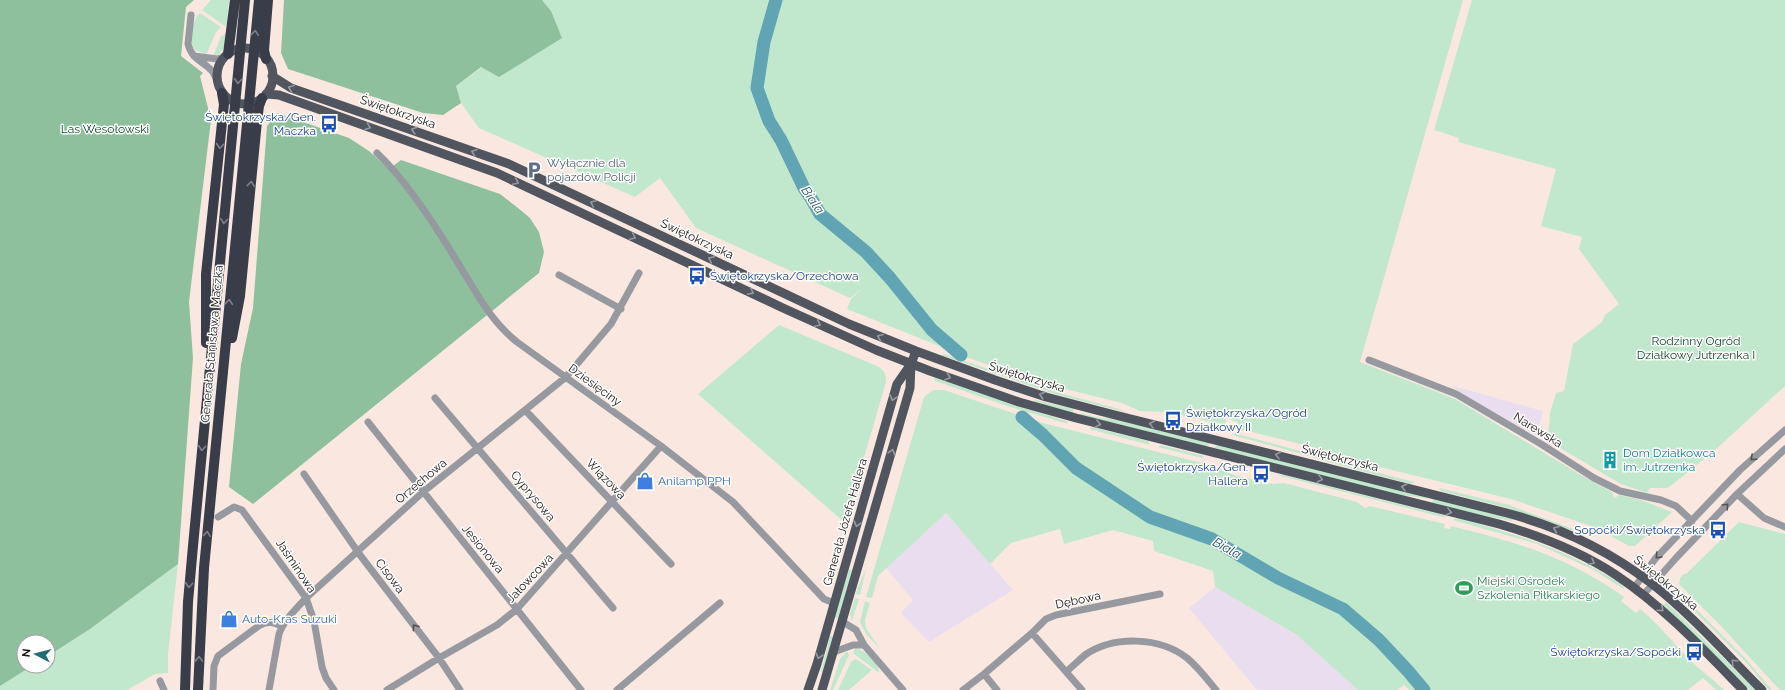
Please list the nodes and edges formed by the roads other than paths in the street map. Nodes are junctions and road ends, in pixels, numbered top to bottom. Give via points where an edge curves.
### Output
1 (235, 0) edge
2 (245, 0) edge
3 (259, 0) edge
4 (268, 0) edge
5 (191, 15) dead end
6 (194, 56) junction
7 (226, 56) junction
8 (266, 59) junction
9 (272, 76) junction
10 (217, 80) junction
11 (222, 93) junction
12 (264, 96) junction
13 (377, 153) dead end
14 (639, 273) dead end
15 (559, 275) dead end
16 (621, 309) junction
17 (916, 351) junction
18 (1369, 360) dead end
19 (911, 364) junction
20 (566, 378) junction
21 (435, 398) dead end
22 (1079, 405) junction
23 (206, 409) junction
24 (219, 410) junction
25 (525, 410) junction
26 (1076, 418) junction
27 (368, 422) dead end
28 (1785, 430) edge
29 (660, 446) junction
30 (478, 449) junction
31 (1785, 449) edge
32 (304, 474) dead end
33 (868, 487) junction
34 (881, 490) junction
35 (423, 492) junction
36 (1424, 492) junction
37 (1737, 494) junction
38 (612, 500) junction
39 (1420, 504) junction
40 (218, 517) dead end
41 (1692, 521) junction
42 (1785, 527) edge
43 (1676, 537) junction
44 (1686, 547) junction
45 (358, 551) junction
46 (567, 554) junction
47 (671, 564) dead end
48 (1642, 576) junction
49 (1652, 584) junction
50 (1634, 588) junction
51 (1160, 594) dead end
52 (1643, 595) junction
53 (306, 598) junction
54 (720, 603) dead end
55 (834, 603) junction
56 (613, 608) dead end
57 (517, 609) junction
58 (843, 622) junction
59 (282, 626) junction
60 (1032, 632) junction
61 (864, 645) junction
62 (834, 652) junction
63 (439, 658) junction
64 (1067, 671) junction
65 (984, 674) junction
66 (160, 681) dead end
67 (164, 690) edge
68 (185, 690) edge
69 (198, 690) edge
70 (213, 690) edge
71 (269, 690) edge
72 (334, 690) edge
73 (387, 690) edge
74 (460, 690) edge
75 (581, 690) edge
76 (617, 690) edge
77 (808, 690) edge
78 (822, 690) edge
79 (903, 690) edge
80 (963, 690) edge
81 (997, 690) edge
82 (1082, 690) edge
83 (1216, 690) edge
84 (1743, 690) edge
85 (1762, 690) edge

1 - 7 highway
2 -> 23 highway, Generała Stanisława Maczka
24 -> 3 highway, Generała Stanisława Maczka
4 - 8 highway via 264,50
5 - 6 street via 188,44
6 - 7 street via 217,59
6 - 10 street via 198,62 212,71
7 - 8 main road via 238,49 247,49 258,52
7 - 10 main road via 220,63
8 - 9 main road
9 - 12 main road via 271,85
17 -> 9 main road, Świętokrzyska via 829,315 509,164 291,88
10 - 11 main road
11 - 12 main road via 241,104 252,103
11 -> 23 highway via 224,104 206,274 203,376
12 -> 19 main road, Świętokrzyska via 280,95 497,173 783,308
24 -> 12 highway via 227,384 229,352 240,296 257,121 259,106
13 - 20 street, Dziesięciny via 412,195 495,321 512,338
14 - 16 street, Orzechowa
15 - 16 street
16 - 20 street, Orzechowa
17 - 19 main road, Generała Józefa Hallera
22 -> 17 main road, Świętokrzyska via 995,380
18 - 41 street, Narewska via 1456,394 1594,478 1620,491 1676,506
19 -> 26 main road, Świętokrzyska via 1012,400
19 -> 33 main road, Generała Józefa Hallera via 897,384
34 -> 19 main road, Generała Józefa Hallera via 910,388
20 - 25 street, Orzechowa
20 - 29 street, Dziesięciny
21 - 30 street, Cyprysowa
22 - 26 main road
36 -> 22 main road, Świętokrzyska
23 -> 68 highway, Generała Stanisława Maczka via 188,602
69 -> 24 highway, Generała Stanisława Maczka via 203,574
25 - 30 street, Orzechowa
25 - 38 street, Wiązowa
26 -> 39 main road, Świętokrzyska
27 - 35 street, Jesionowa
28 -> 41 street via 1740,470
29 - 38 street, Jałowcowa
29 - 55 street, Dziesięciny via 733,502 824,599
30 - 35 street, Orzechowa
30 - 46 street, Cyprysowa
31 - 37 street
32 - 45 street, Cisowa
33 - 34 main road
33 -> 55 main road, Generała Józefa Hallera
34 - 58 main road, Generała Józefa Hallera
35 - 45 street, Orzechowa
35 - 57 street, Jesionowa
36 - 39 main road via 1429,495 1430,500 1426,504
48 -> 36 main road, Świętokrzyska via 1591,545 1545,525
37 - 42 street via 1764,518
44 -> 37 street
38 - 46 street, Jałowcowa
38 - 47 street, Wiązowa
39 -> 50 main road, Świętokrzyska via 1540,537 1595,563
40 - 53 street, Jaśminowa via 234,507 242,510
41 - 43 street
43 - 44 street via 1679,546
43 -> 48 street
44 - 49 street
45 - 53 street, Orzechowa
63 -> 45 street, Cisowa
46 - 56 street, Cyprysowa
46 - 57 street, Jałowcowa
48 - 49 main road, Świętokrzyska
48 - 50 street
49 - 52 street
85 -> 49 main road, Świętokrzyska via 1690,617
50 - 52 main road, Świętokrzyska
51 - 60 street, Dębowa via 1056,615 1046,619
52 -> 84 main road, Świętokrzyska via 1678,625
53 - 59 street, Orzechowa
53 - 72 street, Jaśminowa via 314,621 322,667
54 - 76 street
55 -> 77 main road, Generała Józefa Hallera
57 - 63 street, Jałowcowa via 496,625
57 - 75 street, Jesionowa
58 - 61 street via 856,630
58 - 62 main road, Generała Józefa Hallera
59 - 70 street via 266,622 219,654 214,666
59 - 71 street, Orzechowa via 274,654
60 - 64 street
60 - 65 street, Dębowa
61 - 62 street via 853,645
61 - 79 street
62 - 78 main road, Generała Józefa Hallera
63 - 73 street, Jałowcowa
63 - 74 street, Cisowa
64 - 82 street
64 - 83 street via 1086,655 1101,647 1133,641 1148,642 1186,658
65 - 80 street, Dębowa
65 - 81 street
66 - 67 street

